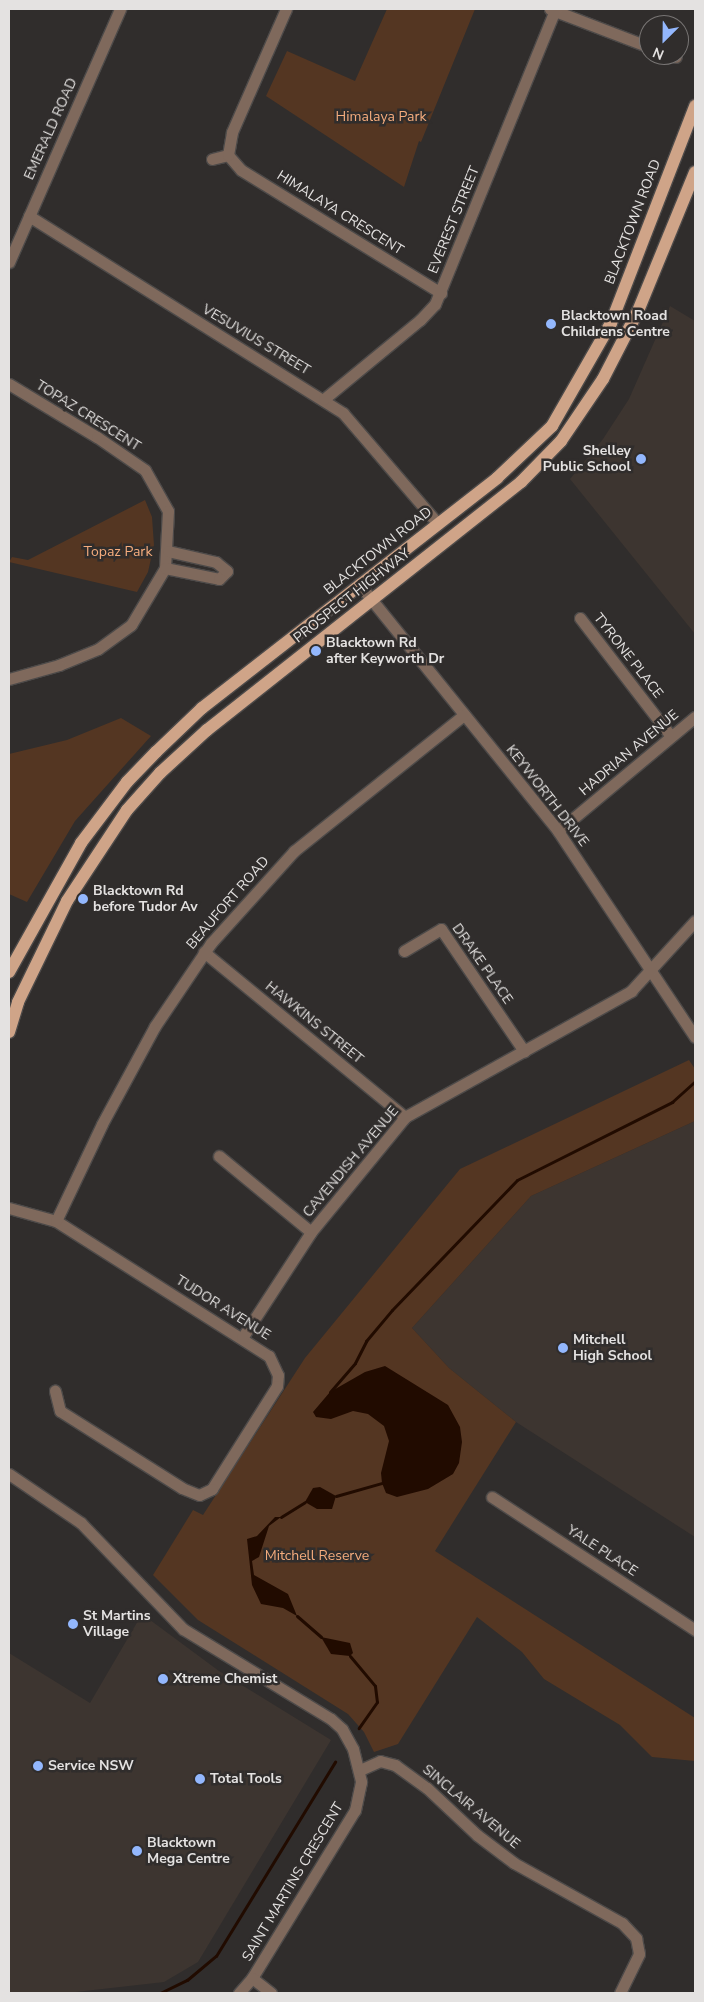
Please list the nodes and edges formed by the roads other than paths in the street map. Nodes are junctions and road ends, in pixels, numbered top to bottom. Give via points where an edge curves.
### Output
1 (120, 9) edge
2 (286, 9) edge
3 (552, 10) edge
4 (639, 43) edge
5 (695, 106) edge
6 (228, 155) junction
7 (212, 159) dead end
8 (695, 172) edge
9 (28, 216) junction
10 (9, 262) edge
11 (441, 292) junction
12 (9, 384) edge
13 (324, 399) junction
14 (438, 524) junction
15 (168, 551) junction
16 (165, 568) junction
17 (359, 584) junction
18 (371, 600) junction
19 (580, 618) dead end
20 (9, 679) edge
21 (464, 715) junction
22 (695, 717) edge
23 (671, 736) junction
24 (558, 831) junction
25 (695, 921) edge
26 (404, 951) dead end
27 (204, 952) junction
28 (651, 970) junction
29 (9, 972) edge
30 (9, 1032) edge
31 (695, 1038) edge
32 (524, 1051) junction
33 (405, 1117) junction
34 (218, 1156) dead end
35 (9, 1208) edge
36 (56, 1221) junction
37 (311, 1232) junction
38 (242, 1338) junction
39 (55, 1390) dead end
40 (9, 1474) edge
41 (492, 1497) dead end
42 (695, 1630) edge
43 (360, 1770) junction
44 (252, 1978) junction
45 (239, 1993) edge
46 (271, 1993) edge
47 (620, 1993) edge

1 - 9 street, EMERALD ROAD
2 - 6 street via 232,132
3 - 4 street
3 - 11 street, EVEREST STREET
5 - 14 main road, BLACKTOWN ROAD via 610,322 564,409 527,452
6 - 7 street
6 - 11 street, HIMALAYA CRESCENT via 241,170
8 - 18 main road, PROSPECT HIGHWAY via 638,311 602,379 561,441 521,482
9 - 10 street, EMERALD ROAD
9 - 13 street, VESUVIUS STREET
11 - 13 street, EVEREST STREET via 420,320
12 - 15 street, TOPAZ CRESCENT via 145,470 168,511
13 - 14 street, VESUVIUS STREET via 358,428
14 - 17 main road, BLACKTOWN ROAD
15 - 16 street, TOPAZ CRESCENT
15 - 16 street via 216,562 227,571 219,580
16 - 20 street, TOPAZ CRESCENT via 131,626 98,648 67,662
17 - 18 street, KEYWORTH DRIVE
17 - 29 main road, BLACKTOWN ROAD via 202,708 127,782 61,874
18 - 21 street, KEYWORTH DRIVE
18 - 30 main road, PROSPECT HIGHWAY via 207,730 160,773 127,810 68,901 18,1002
19 - 23 street, TYRONE PLACE
21 - 24 street, KEYWORTH DRIVE
21 - 27 street, BEAUFORT ROAD via 294,851
22 - 23 street, HADRIAN AVENUE
23 - 24 street, HADRIAN AVENUE
24 - 28 street, KEYWORTH DRIVE
25 - 28 street, CAVENDISH AVENUE
26 - 32 street, DRAKE PLACE via 441,928
27 - 33 street, HAWKINS STREET
27 - 36 street, BEAUFORT ROAD via 155,1026 102,1124
28 - 31 street, KEYWORTH DRIVE
28 - 32 street, CAVENDISH AVENUE via 631,991
32 - 33 street, CAVENDISH AVENUE
33 - 37 street, CAVENDISH AVENUE
34 - 37 street
35 - 36 street, TUDOR AVENUE
36 - 38 street, TUDOR AVENUE
37 - 38 street, CAVENDISH AVENUE
38 - 39 street, TUDOR AVENUE via 269,1356 278,1375 278,1386 212,1489 199,1495 182,1488 60,1410
40 - 43 street, SAINT MARTINS CRESCENT via 81,1523 182,1629 331,1719 347,1737
41 - 42 street, YALE PLACE
43 - 44 street, SAINT MARTINS CRESCENT via 360,1792 347,1826
43 - 47 street, SINCLAIR AVENUE via 380,1761 395,1765 427,1788 477,1836 514,1863 622,1924 636,1938 639,1954
44 - 45 street, SAINT MARTINS CRESCENT
44 - 46 street

